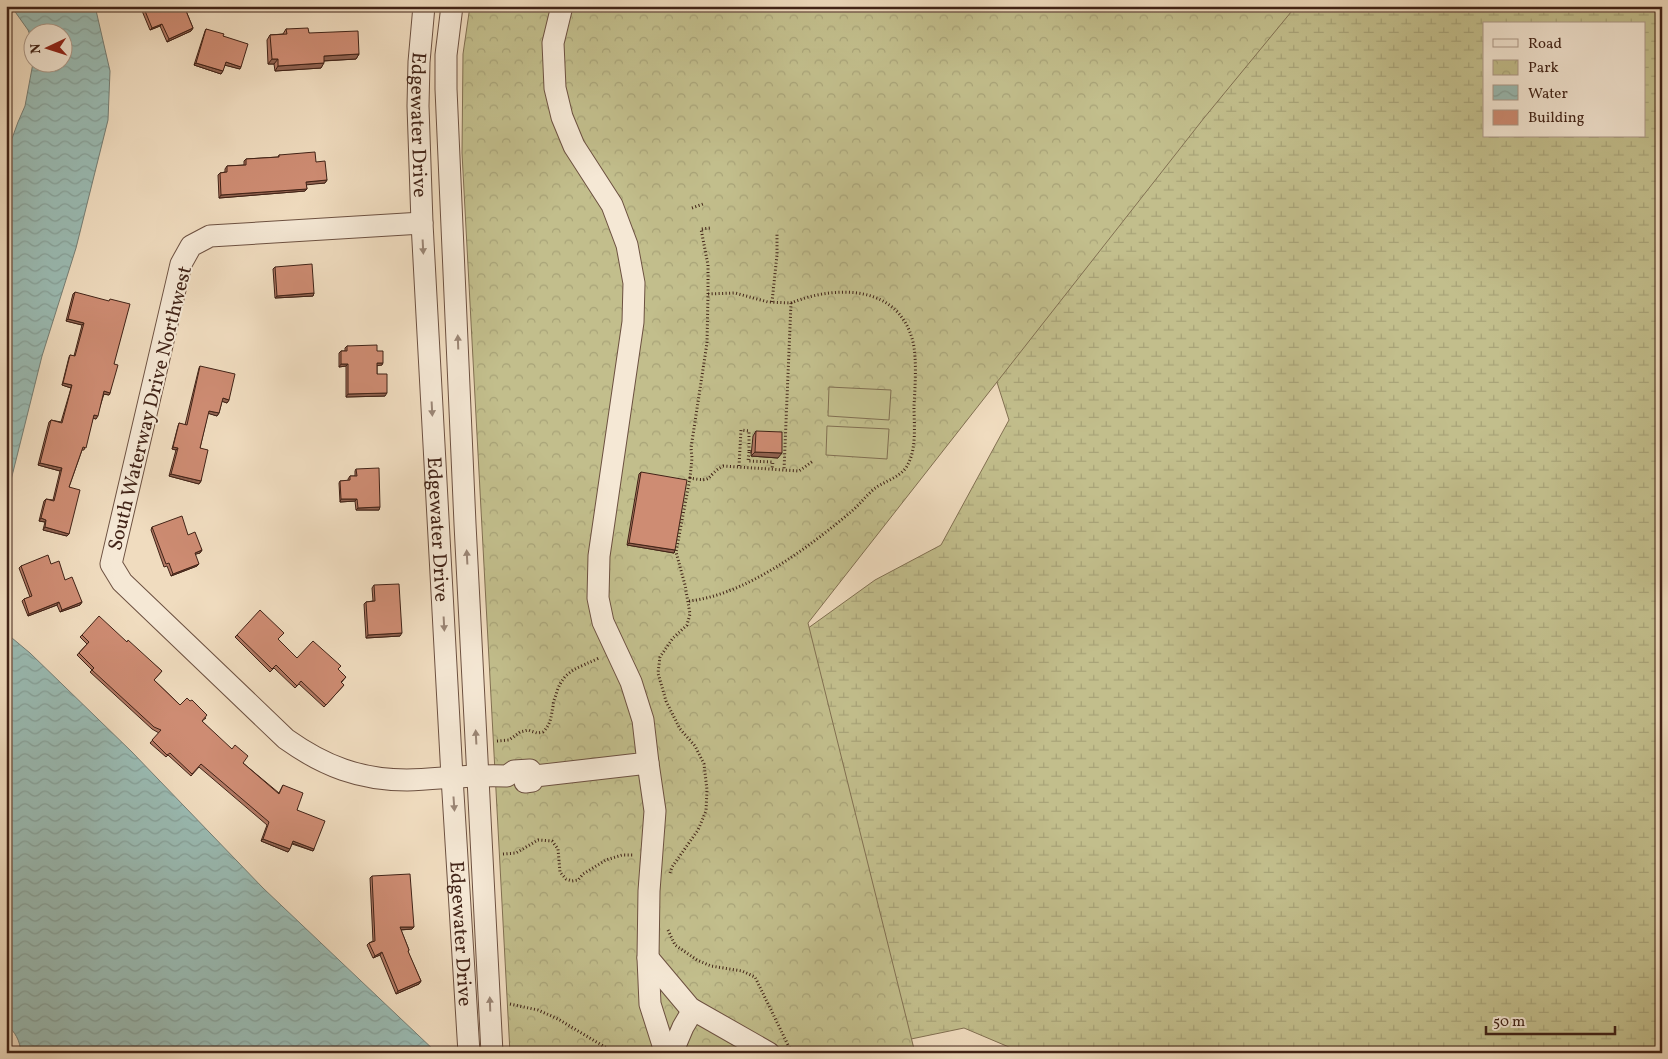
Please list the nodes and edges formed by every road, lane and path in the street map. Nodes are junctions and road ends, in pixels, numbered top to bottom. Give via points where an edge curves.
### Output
1 (424, 6) edge
2 (452, 6) edge
3 (562, 6) edge
4 (703, 204) dead end
5 (692, 208) dead end
6 (422, 223) junction
7 (710, 228) dead end
8 (776, 234) dead end
9 (708, 294) junction
10 (772, 302) junction
11 (791, 303) junction
12 (813, 461) dead end
13 (739, 466) junction
14 (772, 469) junction
15 (784, 470) junction
16 (690, 478) junction
17 (688, 601) junction
18 (616, 650) junction
19 (498, 741) dead end
20 (648, 763) junction
21 (478, 776) junction
22 (452, 777) junction
23 (503, 854) dead end
24 (652, 856) junction
25 (670, 874) dead end
26 (666, 924) dead end
27 (648, 958) junction
28 (510, 1004) dead end
29 (693, 1010) junction
30 (469, 1053) edge
31 (492, 1053) edge
32 (615, 1053) edge
33 (671, 1053) edge
34 (769, 1053) edge
35 (794, 1053) edge

1 - 6 street, Edgewater Drive via 418,106
21 -> 2 street, Edgewater Drive via 446,89
3 - 18 street via 553,43 555,88 562,117 574,146 612,205 627,245 634,283 633,322 598,556 598,598 603,622
4 - 5 path
6 -> 22 street, Edgewater Drive
6 - 22 street, South Waterway Drive Northwest via 210,236 192,246 181,264 111,564 122,582 286,739 304,752 344,771 365,776 408,780
7 - 9 path via 701,229 708,265
8 - 10 path
9 - 10 path via 735,293
9 - 16 path via 707,343 692,438
10 - 11 path
11 - 15 path
11 - 17 path via 821,294 859,293 879,298 906,322 913,342 916,384 912,453 906,467 890,481 874,489 853,510 794,554 745,585
12 - 15 path via 799,471
13 - 14 path
13 - 14 path via 741,430 749,431 748,461 772,462
13 - 16 path via 723,466 704,481
14 - 15 path
16 - 17 path via 676,552
17 - 25 path via 690,614 687,625 660,657 658,673 666,701 680,729 695,746 704,764 706,811
18 - 19 path via 567,673 561,680 552,705 553,714 543,732 528,730 509,740
18 - 20 street via 643,720
20 - 21 street, South Waterway Drive Northwest via 535,776 532,781 515,783 507,776
20 - 24 street via 655,811
21 - 22 street, South Waterway Drive Northwest
31 -> 21 street, Edgewater Drive
22 -> 30 street, Edgewater Drive
23 - 24 path via 516,852 538,840 552,841 558,849 560,872 572,881 606,860 622,855
24 - 27 street
26 - 35 path via 675,945 692,957 711,966 742,971 755,977
27 - 29 street
27 - 33 street via 650,1004 664,1045
28 - 32 path via 538,1010 558,1019
29 - 33 street
29 - 34 street

